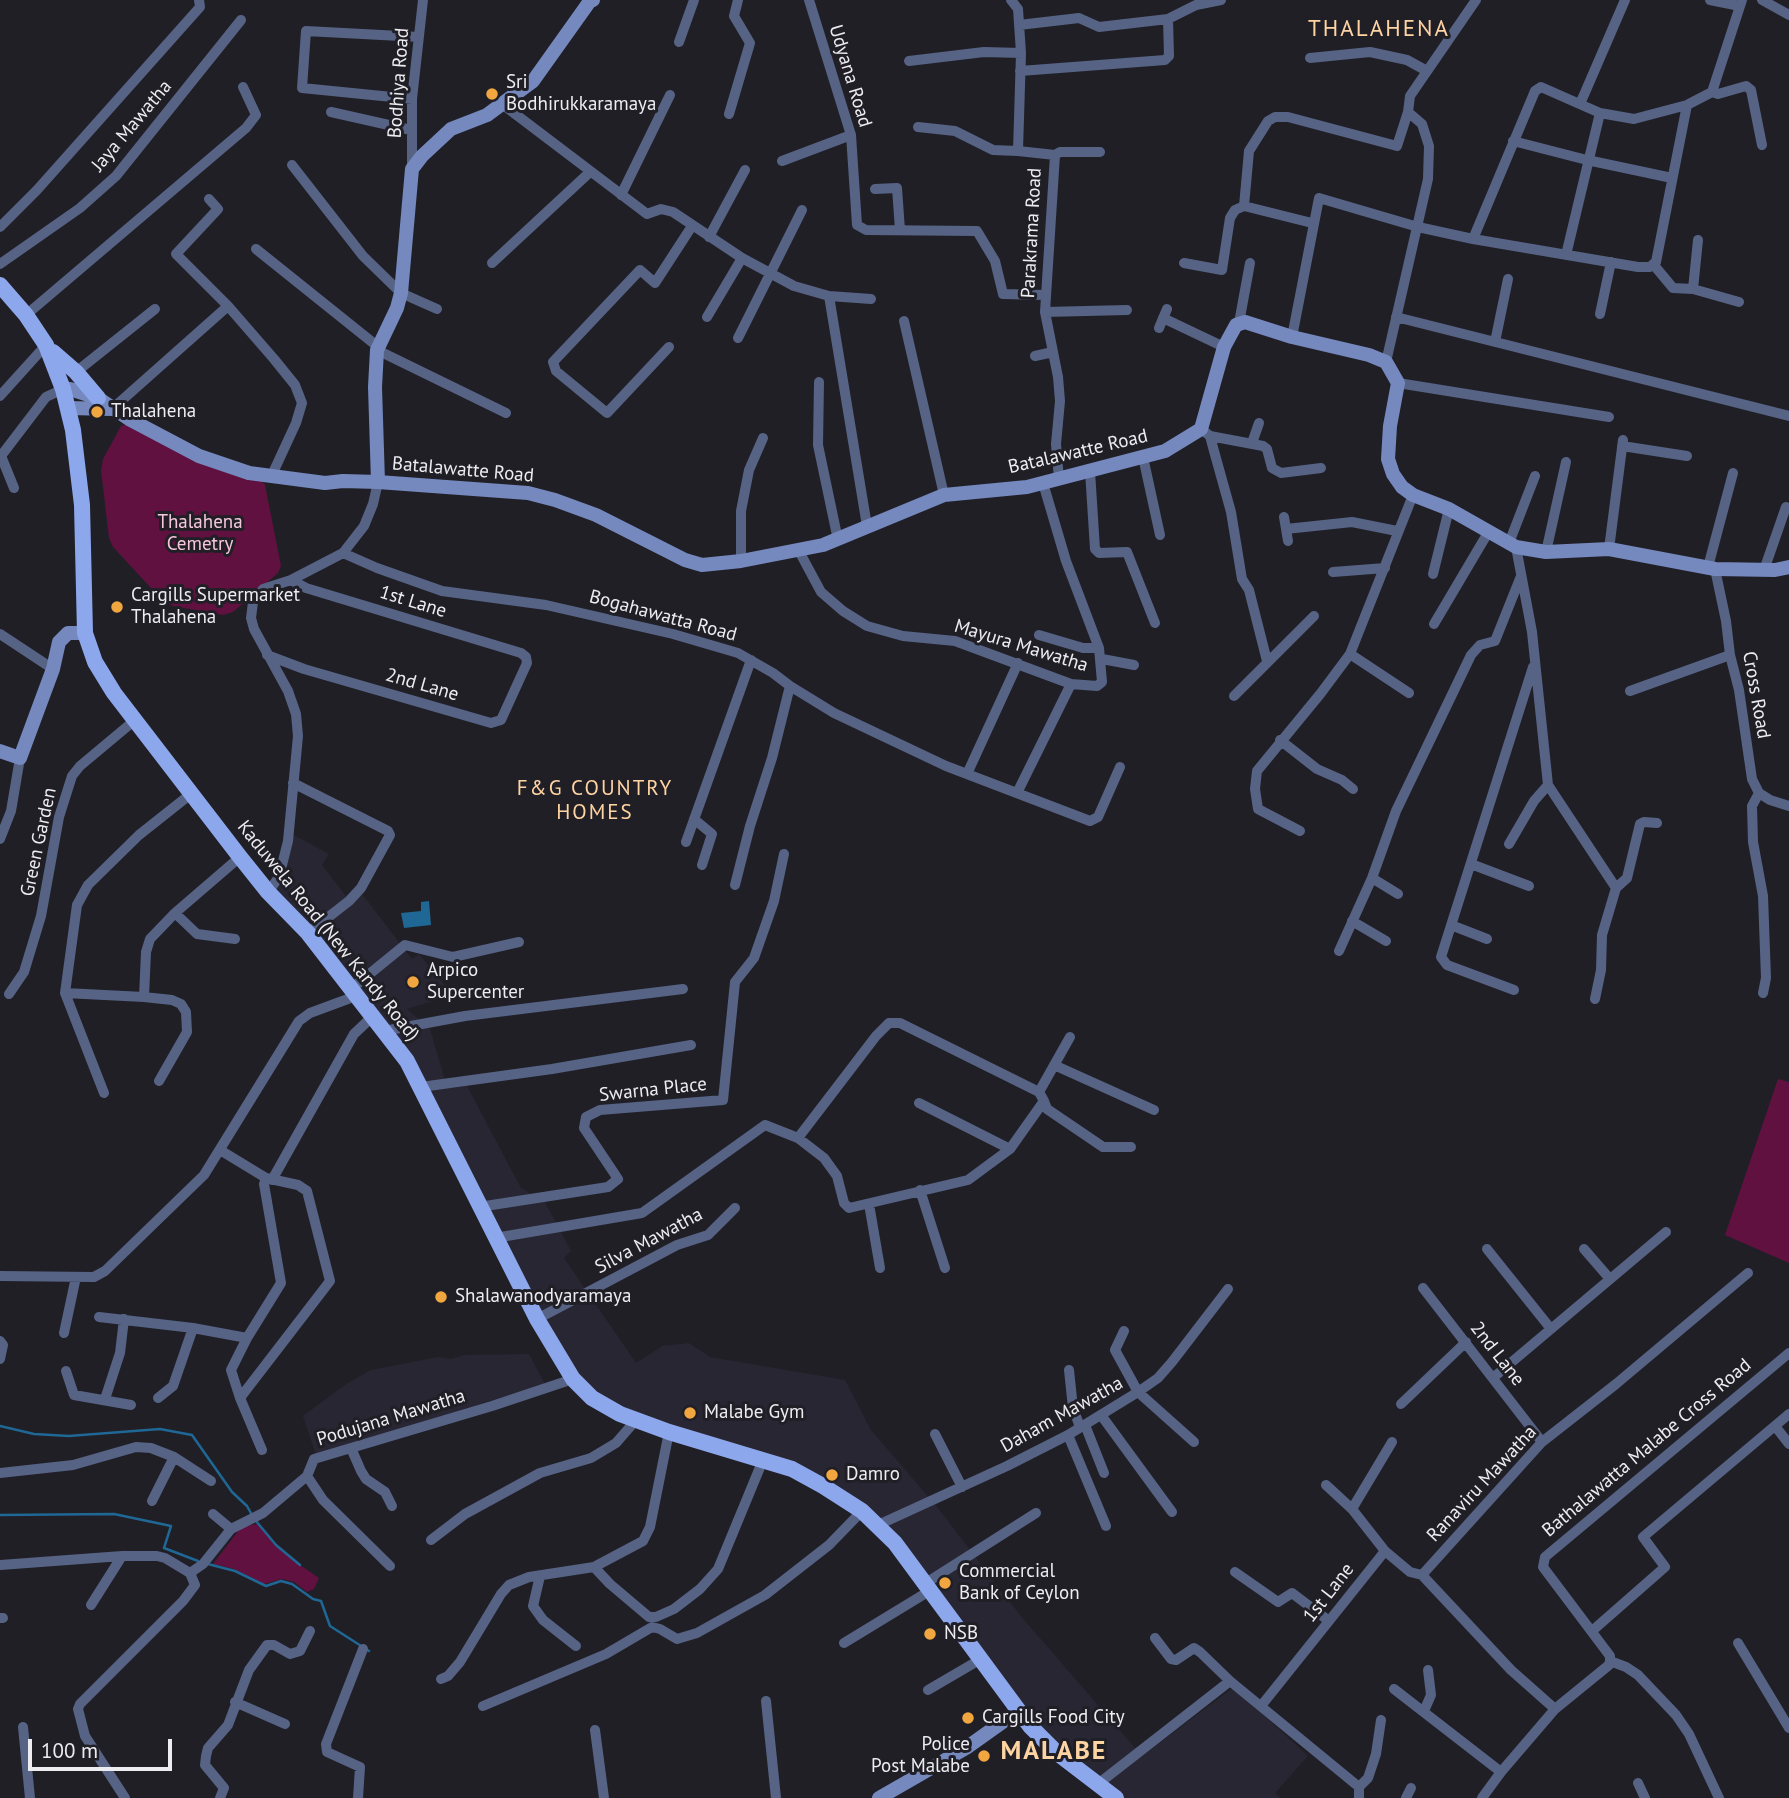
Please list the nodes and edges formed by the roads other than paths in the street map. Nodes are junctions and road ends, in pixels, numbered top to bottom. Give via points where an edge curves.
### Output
1 (199, 0) edge
2 (423, 0) edge
3 (590, 0) edge
4 (694, 0) edge
5 (738, 0) edge
6 (809, 0) edge
7 (1011, 0) edge
8 (1221, 0) edge
9 (1476, 0) edge
10 (1625, 0) edge
11 (1710, 0) edge
12 (1762, 0) edge
13 (1741, 3) edge
14 (1789, 15) edge
15 (1168, 19) junction
16 (241, 20) dead end
17 (1019, 25) junction
18 (419, 37) junction
19 (679, 42) dead end
20 (1021, 53) junction
21 (1310, 58) dead end
22 (909, 61) dead end
23 (1020, 71) junction
24 (1427, 71) junction
25 (243, 87) dead end
26 (1712, 92) junction
27 (670, 95) dead end
28 (412, 99) junction
29 (502, 104) junction
30 (1580, 104) junction
31 (1686, 105) junction
32 (331, 112) dead end
33 (1408, 112) junction
34 (1600, 113) junction
35 (729, 114) dead end
36 (918, 127) dead end
37 (411, 130) junction
38 (851, 135) junction
39 (1513, 141) junction
40 (1762, 145) dead end
41 (1018, 151) junction
42 (1100, 152) dead end
43 (1055, 155) junction
44 (1587, 160) junction
45 (782, 161) dead end
46 (292, 165) dead end
47 (412, 169) junction
48 (745, 170) dead end
49 (590, 172) junction
50 (1672, 178) junction
51 (876, 188) dead end
52 (621, 195) junction
53 (209, 199) dead end
54 (1244, 206) junction
55 (802, 210) dead end
56 (1312, 223) junction
57 (692, 226) junction
58 (0, 227) edge
59 (1418, 227) junction
60 (900, 230) junction
61 (709, 237) junction
62 (1474, 239) junction
63 (1698, 240) dead end
64 (256, 249) dead end
65 (1566, 255) junction
66 (742, 258) junction
67 (1611, 262) junction
68 (492, 263) dead end
69 (1184, 263) dead end
70 (1250, 263) dead end
71 (0, 264) edge
72 (1653, 264) junction
73 (770, 275) junction
74 (1508, 279) dead end
75 (0, 285) edge
76 (1693, 289) junction
77 (401, 293) junction
78 (1045, 295) junction
79 (829, 296) junction
80 (871, 299) dead end
81 (1740, 302) dead end
82 (228, 306) junction
83 (155, 309) dead end
84 (437, 309) dead end
85 (1127, 310) dead end
86 (1045, 312) junction
87 (1600, 314) dead end
88 (26, 315) junction
89 (707, 317) dead end
90 (1396, 317) junction
91 (1163, 318) dead end
92 (904, 321) dead end
93 (1239, 323) junction
94 (1292, 337) junction
95 (738, 338) dead end
96 (1495, 342) junction
97 (46, 345) junction
98 (668, 347) dead end
99 (1224, 347) junction
100 (377, 348) junction
101 (1053, 352) junction
102 (1035, 356) dead end
103 (1386, 362) junction
104 (76, 372) junction
105 (819, 383) dead end
106 (1398, 383) junction
107 (64, 389) junction
108 (0, 396) edge
109 (98, 398) junction
110 (68, 408) junction
111 (112, 409) junction
112 (506, 413) dead end
113 (1789, 416) edge
114 (1609, 417) dead end
115 (1259, 423) dead end
116 (1206, 433) junction
117 (763, 438) dead end
118 (1252, 443) junction
119 (1687, 456) dead end
120 (1143, 457) junction
121 (1566, 462) dead end
122 (1321, 467) dead end
123 (1090, 471) junction
124 (1733, 473) dead end
125 (1535, 476) dead end
126 (271, 477) junction
127 (1059, 479) junction
128 (378, 482) junction
129 (1043, 483) junction
130 (14, 488) dead end
131 (944, 495) junction
132 (1413, 495) junction
133 (1786, 507) dead end
134 (1449, 509) junction
135 (1284, 517) dead end
136 (867, 526) junction
137 (1397, 531) junction
138 (1489, 531) junction
139 (1160, 535) dead end
140 (838, 540) junction
141 (1513, 545) junction
142 (1609, 549) junction
143 (799, 551) junction
144 (343, 552) junction
145 (1546, 552) junction
146 (741, 561) junction
147 (1789, 566) edge
148 (1385, 568) junction
149 (1711, 568) junction
150 (1764, 570) junction
151 (1333, 572) dead end
152 (1433, 574) dead end
153 (1521, 576) junction
154 (291, 580) junction
155 (1314, 616) dead end
156 (1155, 623) dead end
157 (1434, 624) dead end
158 (85, 633) junction
159 (0, 634) edge
160 (1039, 635) dead end
161 (1101, 654) junction
162 (1350, 654) junction
163 (267, 655) junction
164 (1730, 655) junction
165 (526, 657) joint
166 (751, 660) junction
167 (1267, 661) junction
168 (1535, 661) junction
169 (1018, 663) junction
170 (1134, 665) dead end
171 (53, 669) junction
172 (1071, 684) junction
173 (790, 687) junction
174 (1630, 691) dead end
175 (1409, 693) dead end
176 (1234, 696) dead end
177 (135, 720) junction
178 (1280, 740) junction
179 (0, 751) edge
180 (20, 758) junction
181 (1120, 767) dead end
182 (967, 774) junction
183 (293, 783) junction
184 (1548, 785) junction
185 (1353, 789) dead end
186 (192, 793) junction
187 (1017, 793) junction
188 (1759, 793) junction
189 (1789, 806) edge
190 (6, 810) edge
191 (694, 819) junction
192 (1657, 823) dead end
193 (1300, 831) dead end
194 (0, 839) edge
195 (685, 842) dead end
196 (1509, 844) dead end
197 (784, 853) dead end
198 (240, 857) junction
199 (702, 864) dead end
200 (1471, 864) junction
201 (1372, 878) junction
202 (735, 885) dead end
203 (1528, 886) dead end
204 (1616, 888) junction
205 (268, 892) junction
206 (1398, 894) dead end
207 (175, 913) junction
208 (1352, 921) junction
209 (1451, 925) junction
210 (308, 933) junction
211 (235, 939) dead end
212 (1487, 939) dead end
213 (1386, 941) dead end
214 (519, 942) dead end
215 (1339, 951) dead end
216 (683, 989) dead end
217 (1514, 989) dead end
218 (353, 992) junction
219 (65, 993) junction
220 (1763, 993) dead end
221 (9, 994) dead end
222 (144, 998) junction
223 (1595, 999) dead end
224 (373, 1016) junction
225 (384, 1031) junction
226 (1070, 1037) dead end
227 (691, 1045) dead end
228 (1054, 1065) junction
229 (159, 1081) dead end
230 (421, 1087) junction
231 (104, 1093) dead end
232 (1042, 1096) junction
233 (919, 1103) dead end
234 (1154, 1110) dead end
235 (797, 1138) junction
236 (1130, 1147) dead end
237 (1010, 1149) junction
238 (220, 1150) junction
239 (269, 1179) junction
240 (920, 1190) junction
241 (869, 1204) junction
242 (479, 1207) junction
243 (735, 1208) dead end
244 (1666, 1232) dead end
245 (495, 1238) junction
246 (1487, 1249) dead end
247 (1584, 1249) dead end
248 (880, 1268) dead end
249 (945, 1268) dead end
250 (1748, 1273) dead end
251 (0, 1276) edge
252 (76, 1277) junction
253 (1610, 1279) junction
254 (1423, 1288) dead end
255 (1228, 1289) dead end
256 (99, 1317) dead end
257 (124, 1320) junction
258 (537, 1320) junction
259 (193, 1328) junction
260 (1551, 1329) junction
261 (1124, 1331) dead end
262 (64, 1333) dead end
263 (247, 1338) junction
264 (0, 1341) edge
265 (1466, 1342) junction
266 (1789, 1353) edge
267 (0, 1359) edge
268 (1069, 1370) dead end
269 (66, 1371) dead end
270 (1494, 1377) junction
271 (573, 1379) junction
272 (1138, 1392) junction
273 (158, 1398) dead end
274 (240, 1398) junction
275 (105, 1399) junction
276 (1401, 1404) dead end
277 (131, 1405) dead end
278 (1789, 1414) edge
279 (1101, 1415) junction
280 (636, 1420) junction
281 (1082, 1426) junction
282 (1775, 1426) junction
283 (669, 1432) junction
284 (935, 1434) dead end
285 (1068, 1435) junction
286 (1194, 1442) dead end
287 (1392, 1442) dead end
288 (1542, 1442) junction
289 (1789, 1444) edge
290 (351, 1448) junction
291 (262, 1450) dead end
292 (174, 1457) junction
293 (763, 1460) junction
294 (0, 1473) edge
295 (1104, 1473) dead end
296 (307, 1476) junction
297 (211, 1481) dead end
298 (1326, 1485) dead end
299 (962, 1487) junction
300 (152, 1501) dead end
301 (392, 1506) dead end
302 (1352, 1508) junction
303 (862, 1511) junction
304 (1036, 1513) dead end
305 (1172, 1513) dead end
306 (213, 1514) dead end
307 (878, 1525) junction
308 (1106, 1526) dead end
309 (230, 1529) junction
310 (431, 1540) dead end
311 (1385, 1550) junction
312 (122, 1556) junction
313 (0, 1565) edge
314 (390, 1566) dead end
315 (199, 1567) junction
316 (594, 1567) junction
317 (1235, 1572) dead end
318 (1422, 1575) junction
319 (540, 1576) junction
320 (929, 1586) junction
321 (91, 1605) dead end
322 (1329, 1621) junction
323 (310, 1631) dead end
324 (1592, 1631) junction
325 (1155, 1638) dead end
326 (844, 1643) dead end
327 (1738, 1643) dead end
328 (576, 1646) dead end
329 (363, 1649) dead end
330 (981, 1659) junction
331 (1610, 1661) junction
332 (1428, 1670) dead end
333 (441, 1679) dead end
334 (1230, 1681) junction
335 (1394, 1689) dead end
336 (929, 1690) dead end
337 (766, 1701) dead end
338 (235, 1702) junction
339 (484, 1706) dead end
340 (1261, 1706) junction
341 (1555, 1709) junction
342 (1018, 1711) junction
343 (1423, 1711) junction
344 (1381, 1720) dead end
345 (285, 1724) dead end
346 (23, 1727) dead end
347 (1789, 1728) edge
348 (595, 1730) dead end
349 (1501, 1772) junction
350 (1638, 1783) dead end
351 (1098, 1791) edge
352 (1359, 1792) edge
353 (30, 1798) edge
354 (125, 1798) edge
355 (220, 1798) edge
356 (358, 1798) edge
357 (604, 1798) edge
358 (776, 1798) edge
359 (879, 1798) edge
360 (1116, 1798) edge
361 (1482, 1798) edge
362 (1644, 1798) edge
363 (1719, 1798) edge

1 - 58 street via 200,7
2 - 18 street, Bodhiya Road
3 - 29 street via 533,82
4 - 19 street
5 - 35 street via 734,16 750,43
6 - 38 street, Udyana Road
7 - 17 street, Parakrama Road via 1018,9
8 - 15 street via 1196,5
9 - 24 street
10 - 30 street
11 - 13 street
12 - 14 street
13 - 26 street
15 - 17 street via 1099,27 1079,18
15 - 23 street via 1169,56 1165,60
16 - 71 street, Jaya Mawatha via 116,176 80,208
17 - 20 street, Parakrama Road
18 - 28 street, Bodhiya Road
18 - 28 street via 306,31 302,88
20 - 22 street via 984,52
20 - 23 street, Parakrama Road
21 - 24 street via 1370,52 1408,60
23 - 41 street, Parakrama Road
24 - 33 street via 1410,96
25 - 88 street via 256,115 246,128
26 - 31 street
26 - 40 street via 1746,86 1751,90
27 - 52 street
28 - 37 street, Bodhiya Road
29 - 47 street via 451,129
29 - 49 street
30 - 34 street
30 - 39 street via 1541,87
31 - 34 street via 1634,119
31 - 50 street
32 - 37 street
33 - 54 street via 1397,146 1289,117 1268,121 1250,151
33 - 59 street via 1422,124 1429,146
34 - 44 street
36 - 41 street via 955,131 993,150
37 - 47 street, Bodhiya Road
38 - 45 street
38 - 60 street, Udyana Road via 857,225 866,230
39 - 44 street
39 - 62 street
41 - 43 street, Parakrama Road
42 - 43 street
43 - 78 street, Parakrama Road
44 - 50 street
44 - 65 street
46 - 77 street via 363,256
47 - 77 street
48 - 61 street
49 - 52 street
49 - 68 street
50 - 72 street
51 - 60 street via 897,188
52 - 57 street via 647,214 662,209
53 - 82 street via 218,209 176,254
54 - 56 street
54 - 69 street via 1230,218 1222,270
55 - 73 street
56 - 59 street via 1318,198
56 - 94 street
57 - 61 street
57 - 98 street via 655,283 640,270 553,362 556,371 607,413
59 - 62 street
59 - 90 street
60 - 78 street, Udyana Road via 977,231 995,261 1003,294
61 - 66 street
62 - 65 street
63 - 76 street
64 - 100 street
65 - 67 street
66 - 73 street
66 - 89 street
67 - 72 street via 1638,267
67 - 87 street
70 - 93 street
72 - 76 street via 1673,288
73 - 79 street
73 - 95 street
74 - 96 street
75 - 88 main road, Kaduwela Road (New Kandy Road)
76 - 81 street
77 - 84 street
77 - 100 street
78 - 86 street, Parakrama Road
79 - 80 street
79 - 136 street
82 - 111 street
82 - 126 street via 295,385 302,403
83 - 104 street
85 - 86 street
86 - 101 street, Parakrama Road
88 - 97 main road, Kaduwela Road (New Kandy Road)
90 - 96 street
90 - 103 street
91 - 99 street
92 - 131 street
93 - 94 street
93 - 99 street
94 - 103 street
96 - 113 street
97 - 104 main road
97 - 107 main road, Kaduwela Road (New Kandy Road)
97 - 108 street
99 - 116 street
100 - 112 street
100 - 128 street
101 - 102 street
101 - 127 street, Parakrama Road via 1060,401
103 - 106 street
104 - 109 main road
105 - 140 street via 818,445
106 - 114 street
106 - 132 street via 1388,459 1397,481
107 - 109 street
107 - 110 main road, Kaduwela Road (New Kandy Road)
107 - 130 street via 46,397 1,456
109 - 111 street, Batalawatte Road
110 - 111 street
110 - 158 main road, Kaduwela Road (New Kandy Road) via 82,505
111 - 126 street, Batalawatte Road via 211,461
115 - 118 street
116 - 118 street
116 - 120 street, Batalawatte Road
116 - 167 street via 1231,512 1242,579
117 - 146 street via 749,470 741,511
118 - 122 street via 1267,449 1276,471
119 - 142 street via 1622,443
120 - 123 street, Batalawatte Road
120 - 139 street
121 - 145 street
123 - 127 street, Batalawatte Road
123 - 156 street via 1095,548 1099,553 1126,552
124 - 149 street
125 - 141 street
126 - 128 street, Batalawatte Road
127 - 129 street, Batalawatte Road
128 - 144 street via 364,526
128 - 146 street, Batalawatte Road via 528,493 596,515 685,560 702,565
129 - 131 street, Batalawatte Road
129 - 161 street, Mayura Mawatha
131 - 136 street, Batalawatte Road
132 - 134 street
132 - 137 street
133 - 150 street
134 - 138 street
134 - 152 street
135 - 137 street via 1287,535 1352,522
136 - 140 street, Batalawatte Road
137 - 148 street
138 - 141 street
138 - 157 street
140 - 143 street, Batalawatte Road
141 - 145 street
141 - 153 street
142 - 145 street
142 - 149 street
143 - 146 street, Batalawatte Road
143 - 169 street, Mayura Mawatha via 821,592 867,626 903,636 955,641
144 - 154 street
144 - 166 street, Bogahawatta Road via 442,591 546,605 695,640
147 - 150 street
148 - 151 street
148 - 162 street
149 - 150 street
149 - 164 street, Cross Road
153 - 168 street
153 - 201 street via 1495,641 1480,645 1471,655 1396,811
154 - 163 street via 263,589 253,602 251,618
154 - 165 street, 1st Lane
155 - 167 street
158 - 171 street via 68,633 60,642
158 - 177 main road, Kaduwela Road (New Kandy Road) via 103,676
159 - 171 street
160 - 161 street
161 - 170 street
161 - 172 street, Mayura Mawatha via 1101,685
162 - 175 street
162 - 178 street
163 - 165 street, 2nd Lane via 491,723 501,720
163 - 183 street via 296,714
164 - 174 street
164 - 188 street, Cross Road via 1752,779
166 - 173 street, Bogahawatta Road
166 - 191 street
167 - 176 street
168 - 184 street
168 - 200 street
169 - 172 street, Mayura Mawatha
169 - 182 street
171 - 180 street
172 - 187 street
173 - 182 street, Bogahawatta Road via 834,713
173 - 202 street
177 - 186 main road, Kaduwela Road (New Kandy Road)
177 - 221 street, Green Garden via 72,776 59,817 41,916 24,972
178 - 185 street
178 - 193 street via 1257,771 1258,809
179 - 180 street
180 - 190 street
181 - 187 street, Bogahawatta Road via 1094,820
182 - 187 street, Bogahawatta Road
183 - 205 street via 288,841 279,877
183 - 210 street via 390,835 361,888
184 - 196 street
184 - 204 street
186 - 198 main road, Kaduwela Road (New Kandy Road)
186 - 219 street via 139,835 88,885 77,905
188 - 189 street
188 - 220 street via 1752,806 1763,896
190 - 194 street
191 - 195 street
191 - 199 street via 712,834
192 - 204 street via 1640,824 1627,877
197 - 242 street, Swarna Place via 774,901 754,958 735,982 723,1100 600,1110 586,1117 584,1128 618,1179 608,1187
198 - 205 main road, Kaduwela Road (New Kandy Road)
198 - 207 street
200 - 203 street
200 - 209 street
201 - 206 street
201 - 208 street
204 - 223 street via 1602,935
205 - 210 main road, Kaduwela Road (New Kandy Road)
207 - 211 street via 197,934
207 - 222 street via 150,939
208 - 213 street
208 - 215 street
209 - 212 street
209 - 217 street via 1441,957 1447,965
210 - 218 main road, Kaduwela Road (New Kandy Road)
214 - 218 street via 453,957 405,945
216 - 225 street
218 - 224 main road, Kaduwela Road (New Kandy Road)
218 - 238 street via 299,1021
219 - 222 street
219 - 231 street
222 - 229 street via 172,1000 187,1012 187,1032
224 - 225 main road, Kaduwela Road (New Kandy Road)
224 - 239 street via 354,1034
225 - 230 main road, Kaduwela Road (New Kandy Road)
226 - 228 street
227 - 230 street
228 - 232 street
228 - 234 street
230 - 242 main road, Kaduwela Road (New Kandy Road)
232 - 235 street via 900,1023 889,1023
232 - 236 street via 1047,1109 1103,1147
232 - 237 street
233 - 237 street
235 - 241 street via 824,1158 837,1176 849,1208
235 - 245 street via 765,1125 642,1213
237 - 240 street via 968,1180
238 - 239 street
238 - 252 street via 201,1179 105,1271
239 - 263 street via 264,1184 281,1283
239 - 274 street via 307,1191 330,1281
240 - 241 street
240 - 249 street
241 - 248 street
242 - 245 main road, Kaduwela Road (New Kandy Road)
243 - 258 street, Silva Mawatha via 708,1235 677,1245
244 - 253 street
245 - 258 main road, Kaduwela Road (New Kandy Road)
246 - 260 street
247 - 253 street
250 - 288 street, Ranaviru Mawatha
251 - 252 street
252 - 262 street
253 - 260 street
254 - 265 street, 2nd Lane
255 - 272 street, Daham Mawatha via 1172,1362
256 - 257 street
257 - 259 street
257 - 275 street via 120,1353
258 - 271 main road, Kaduwela Road (New Kandy Road)
259 - 263 street
259 - 273 street via 173,1386
260 - 270 street
261 - 272 street via 1115,1350
263 - 274 street via 231,1370
264 - 267 street
265 - 270 street, 2nd Lane
265 - 276 street
266 - 324 street, Bathalawatta Malabe Cross Road via 1545,1557 1543,1567
268 - 281 street via 1073,1408
269 - 275 street via 74,1395
270 - 288 street, 2nd Lane
271 - 280 main road, Kaduwela Road (New Kandy Road) via 603,1406
271 - 290 street, Podujana Mawatha
272 - 279 street, Daham Mawatha
272 - 286 street
274 - 291 street
275 - 277 street
278 - 282 street
279 - 281 street, Daham Mawatha
279 - 305 street
280 - 283 main road, Kaduwela Road (New Kandy Road)
280 - 310 street via 600,1453 540,1473 465,1514
281 - 285 street, Daham Mawatha
281 - 295 street
282 - 289 street
282 - 324 street via 1643,1538 1665,1567
283 - 293 main road, Kaduwela Road (New Kandy Road)
283 - 316 street via 647,1535
284 - 299 street
285 - 299 street, Daham Mawatha
285 - 308 street
287 - 302 street
288 - 318 street, Ranaviru Mawatha
290 - 296 street, Podujana Mawatha via 314,1459
290 - 301 street via 366,1479 385,1492
292 - 294 street via 136,1447 73,1465
292 - 297 street
292 - 300 street
293 - 303 main road, Kaduwela Road (New Kandy Road) via 806,1476
293 - 316 street via 719,1569 674,1609 649,1617
296 - 309 street via 258,1516
296 - 314 street, Podujana Mawatha via 323,1500
298 - 302 street
299 - 307 street, Daham Mawatha
302 - 311 street
303 - 307 main road, Kaduwela Road (New Kandy Road)
303 - 339 street via 829,1545 765,1595 697,1633 677,1639 652,1628 606,1654
304 - 320 street
306 - 309 street
307 - 320 main road, Kaduwela Road (New Kandy Road)
309 - 315 street
311 - 318 street via 1410,1572
311 - 322 street, 1st Lane
312 - 313 street
312 - 315 street via 166,1558
312 - 321 street
315 - 354 street via 195,1585 183,1601 78,1709 85,1736
316 - 319 street
317 - 322 street via 1278,1602 1292,1593
318 - 341 street
319 - 328 street via 533,1606
319 - 333 street via 509,1585 460,1662
320 - 326 street
320 - 330 main road, Kaduwela Road (New Kandy Road)
322 - 340 street, 1st Lane
323 - 338 street via 296,1653 267,1645
324 - 331 street, Bathalawatta Malabe Cross Road
325 - 334 street via 1171,1659 1194,1648
327 - 347 street
329 - 356 street via 326,1744 327,1752 360,1768
330 - 336 street
330 - 342 main road, Kaduwela Road (New Kandy Road)
331 - 341 street
331 - 363 street via 1638,1675 1676,1715
332 - 343 street via 1431,1695
334 - 340 street
334 - 351 street
335 - 343 street
337 - 358 street
338 - 345 street
338 - 355 street via 228,1725 206,1756 205,1765 224,1788
340 - 352 street
341 - 349 street
342 - 351 main road, Kaduwela Road (New Kandy Road)
342 - 359 street
343 - 349 street
344 - 352 street via 1376,1754
346 - 353 street
348 - 357 street
349 - 361 street
350 - 362 street
351 - 360 main road, Kaduwela Road (New Kandy Road)

